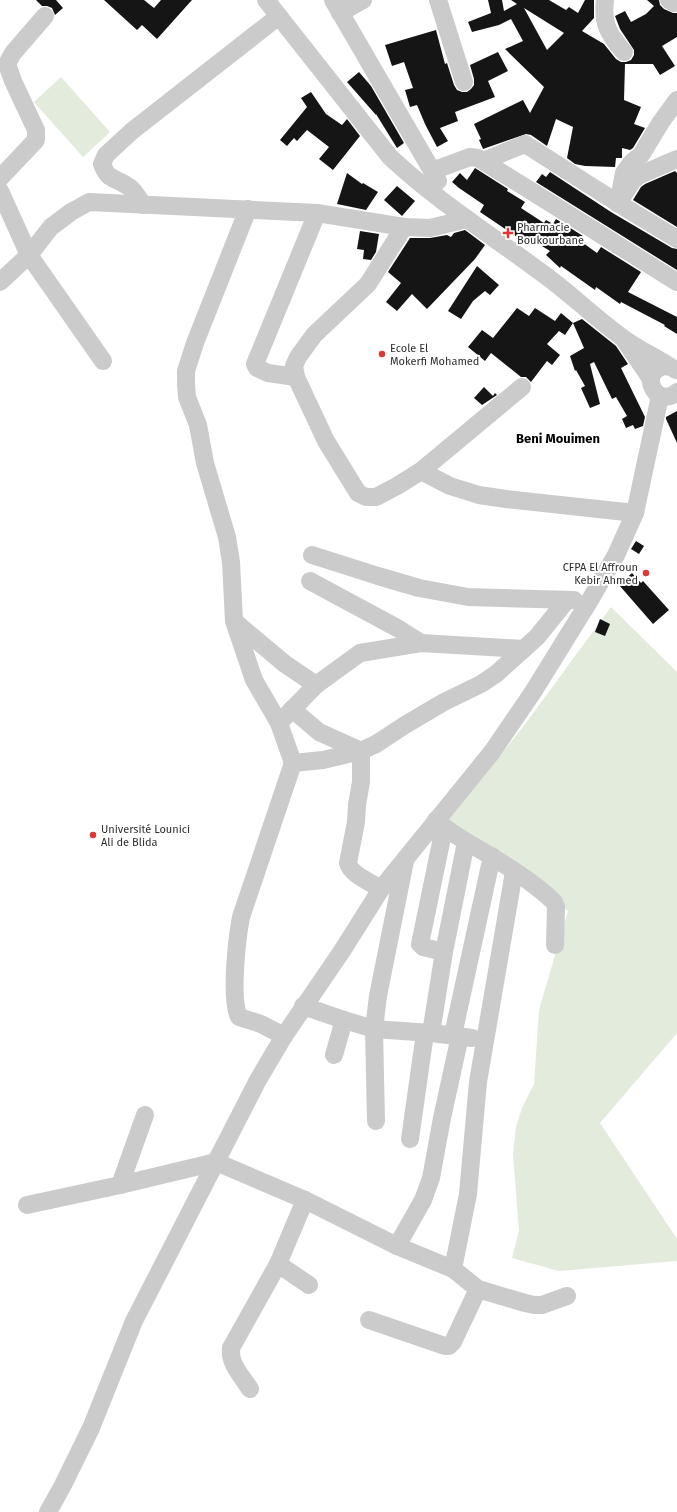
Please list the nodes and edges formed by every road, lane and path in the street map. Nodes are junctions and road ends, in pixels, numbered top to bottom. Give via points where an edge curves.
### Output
1 (266, 0) edge
2 (363, 0) edge
3 (438, 0) edge
4 (605, 0) edge
5 (336, 7) edge
6 (45, 16) dead end
7 (279, 16) junction
8 (624, 52) dead end
9 (464, 82) dead end
10 (677, 100) edge
11 (677, 159) edge
12 (483, 161) junction
13 (432, 170) junction
14 (0, 178) edge
15 (0, 191) edge
16 (618, 204) junction
17 (143, 205) junction
18 (248, 209) junction
19 (317, 213) junction
20 (461, 214) junction
21 (404, 227) junction
22 (677, 239) edge
23 (29, 255) junction
24 (0, 282) edge
25 (677, 282) edge
26 (623, 339) junction
27 (103, 361) dead end
28 (673, 369) edge
29 (296, 377) junction
30 (651, 379) junction
31 (522, 387) dead end
32 (669, 394) edge
33 (421, 471) junction
34 (635, 513) junction
35 (312, 555) dead end
36 (310, 581) dead end
37 (590, 600) junction
38 (566, 601) junction
39 (234, 621) junction
40 (421, 643) junction
41 (524, 649) junction
42 (316, 685) junction
43 (292, 709) junction
44 (279, 723) junction
45 (361, 751) junction
46 (293, 763) junction
47 (440, 824) junction
48 (466, 842) junction
49 (492, 856) junction
50 (405, 858) junction
51 (514, 872) junction
52 (381, 889) junction
53 (555, 945) dead end
54 (444, 952) junction
55 (303, 1006) junction
56 (344, 1020) junction
57 (374, 1029) junction
58 (428, 1033) junction
59 (284, 1036) junction
60 (456, 1036) junction
61 (485, 1040) junction
62 (334, 1055) dead end
63 (145, 1115) dead end
64 (376, 1122) dead end
65 (410, 1138) dead end
66 (216, 1162) junction
67 (120, 1185) junction
68 (305, 1200) junction
69 (27, 1205) dead end
70 (397, 1246) junction
71 (278, 1264) junction
72 (453, 1269) junction
73 (309, 1285) dead end
74 (478, 1289) junction
75 (567, 1296) dead end
76 (369, 1320) dead end
77 (250, 1388) dead end
78 (48, 1512) edge

1 - 7 street
2 - 5 street
3 - 9 street
4 - 8 street via 605,21 610,36
5 - 13 street
6 - 14 street via 13,53 7,64 36,130 36,140
7 - 17 street via 132,131 106,155 102,164 105,172 134,191
7 - 20 street via 390,157 411,177
10 - 16 street via 641,155 624,173
11 - 16 street via 633,180
12 - 13 street via 470,157
12 - 16 street via 525,144
12 - 25 street
13 - 20 street
15 - 23 street
16 - 22 street
17 - 18 street
17 - 23 street via 89,202 51,227
18 - 19 street
18 - 39 street via 186,371 187,397 198,425 205,463 227,537
19 - 21 street
19 - 29 street via 255,364 257,368 268,373
20 - 21 street via 430,228
20 - 26 street via 544,274
21 - 29 street via 368,284 314,335 298,357 294,366
23 - 24 street
23 - 27 street
26 - 28 street
26 - 30 street
28 - 30 street via 663,366 653,373
29 - 33 street via 326,441 358,493 366,497 376,497
30 - 32 street via 651,386 655,392
31 - 33 street
32 - 34 street
33 - 34 street via 450,486 480,495
34 - 37 street via 616,555
35 - 38 street via 419,588 468,597
36 - 40 street
37 - 38 street
37 - 47 street via 533,692
38 - 41 street
39 - 42 street via 284,664
39 - 44 street via 254,680
40 - 41 street
40 - 42 street via 360,653
41 - 45 street via 496,674
42 - 43 street
43 - 44 street
43 - 45 street via 319,732
44 - 46 street
45 - 46 street via 323,760
45 - 52 street via 361,782 348,863 353,872
46 - 59 street via 241,917 235,984 239,1017 261,1024
47 - 48 street
47 - 50 street
47 - 54 street via 420,944
48 - 49 street
48 - 54 street
49 - 51 street
49 - 60 street
50 - 52 street
50 - 57 street
51 - 53 street via 554,902
51 - 61 street
52 - 55 street
54 - 58 street
55 - 56 street
55 - 59 street
56 - 57 street
56 - 62 street
57 - 58 street
57 - 64 street
58 - 60 street
58 - 65 street
59 - 66 street
60 - 61 street
60 - 70 street via 431,1178 423,1200
61 - 72 street via 478,1082 468,1194
63 - 67 street
66 - 67 street
66 - 68 street
66 - 78 street via 134,1321 91,1428
67 - 69 street
68 - 70 street
68 - 71 street
70 - 72 street
71 - 73 street
71 - 77 street via 231,1348 232,1363
72 - 74 street
74 - 75 street via 534,1305 542,1305
74 - 76 street via 453,1342 448,1346

